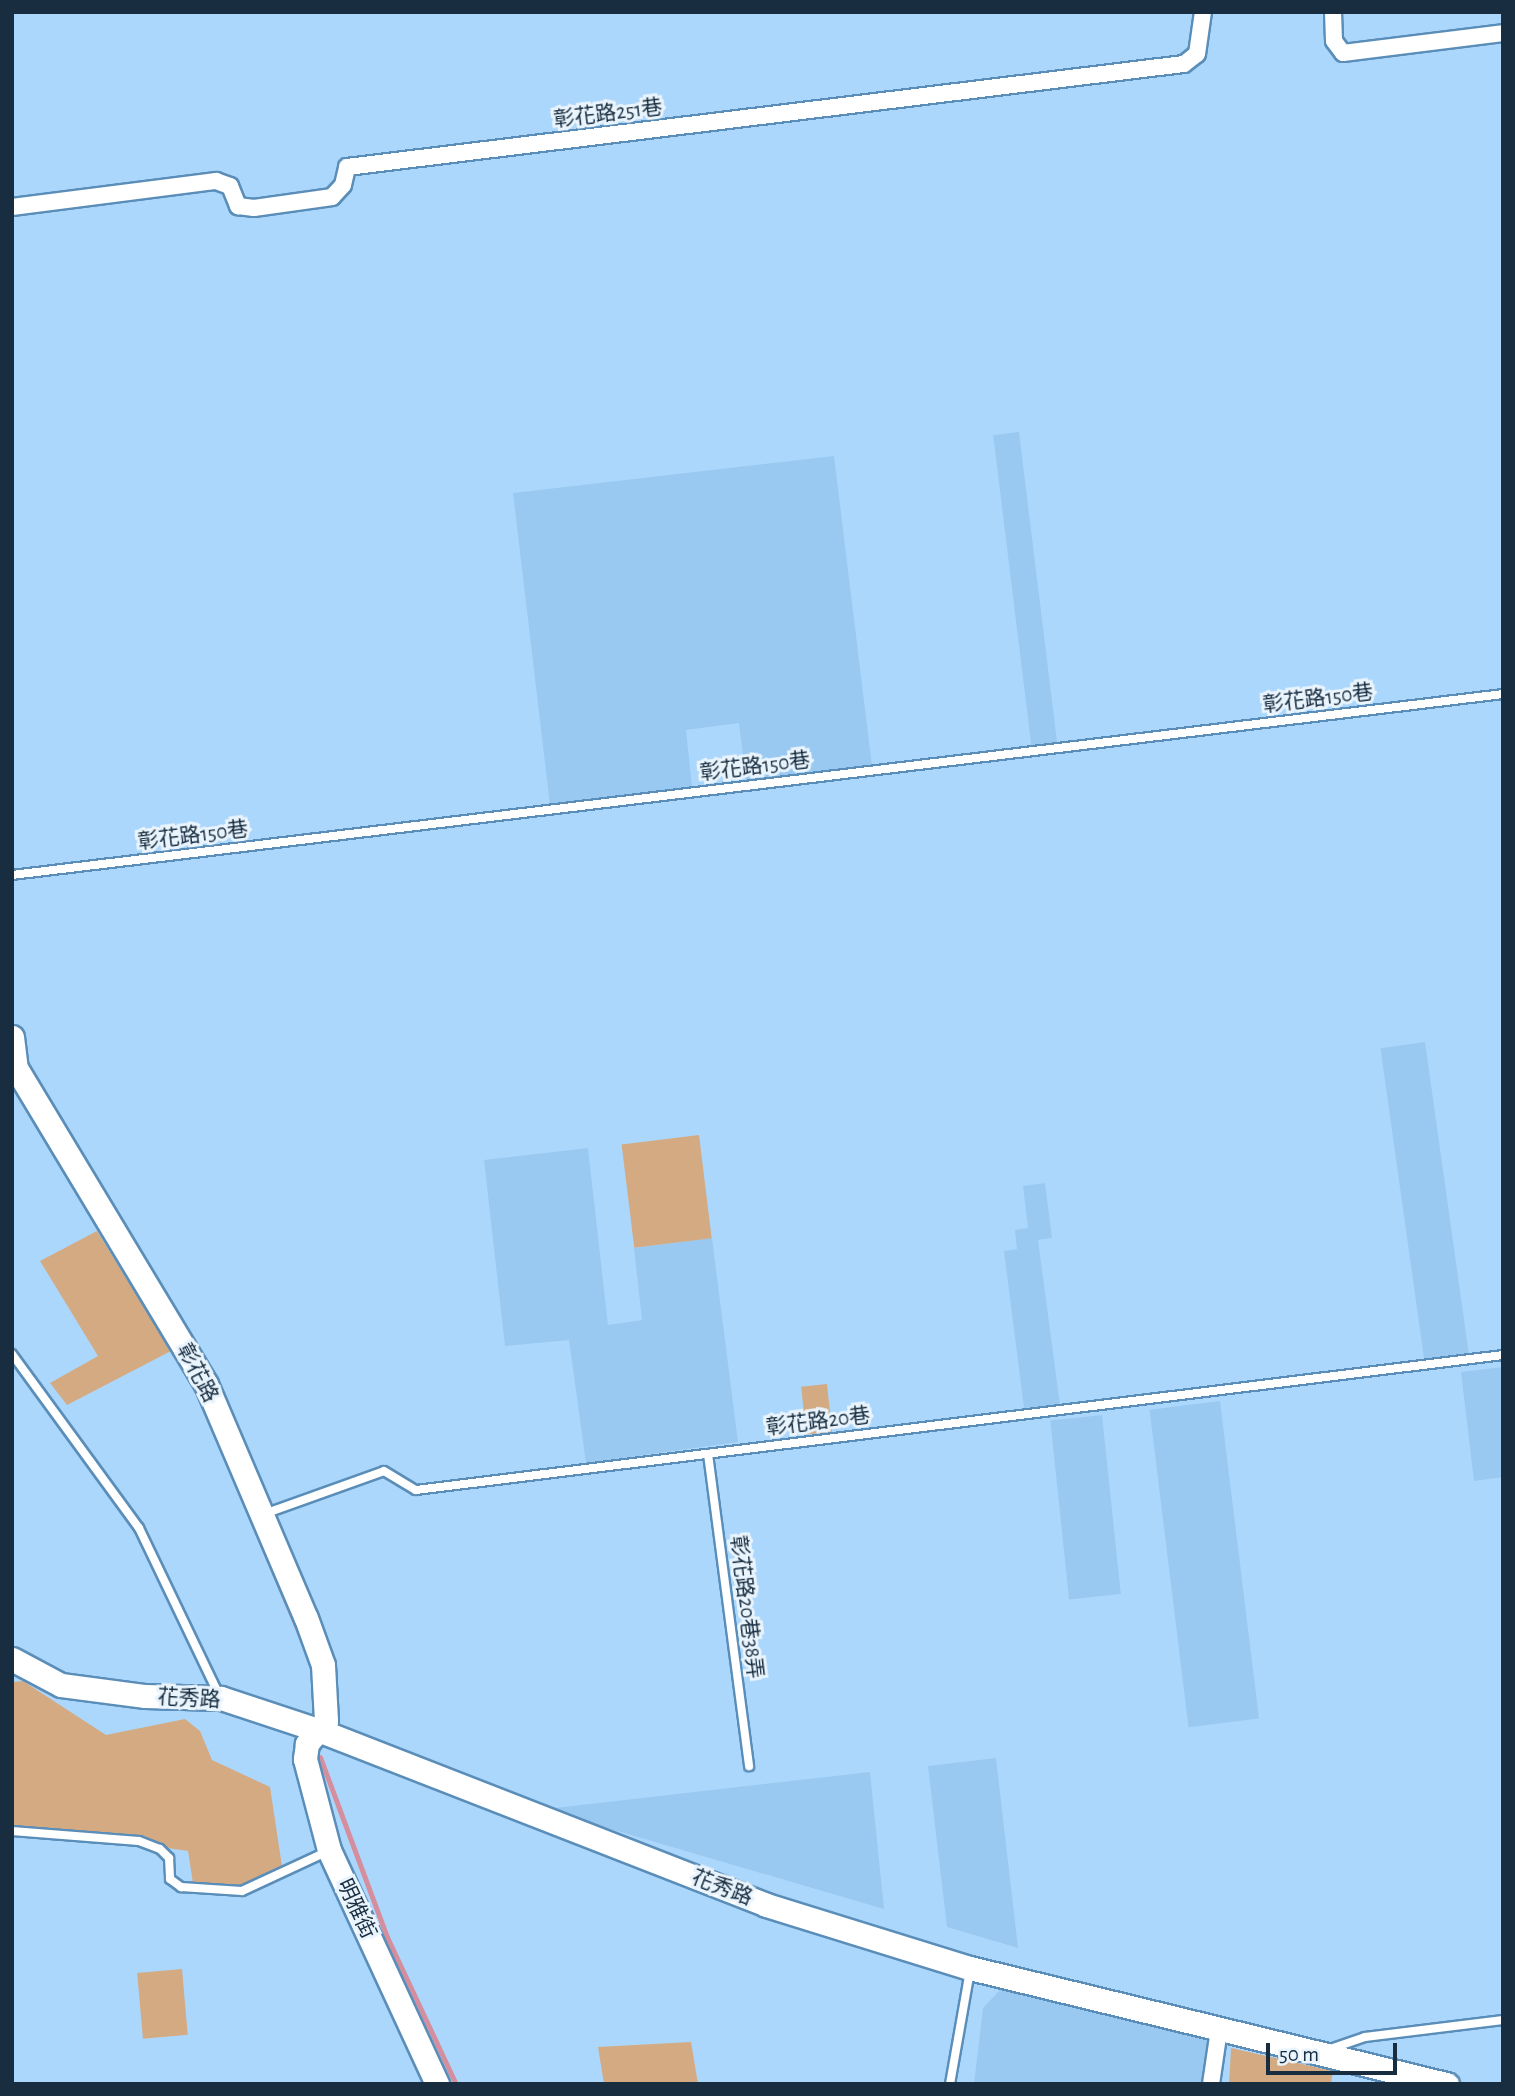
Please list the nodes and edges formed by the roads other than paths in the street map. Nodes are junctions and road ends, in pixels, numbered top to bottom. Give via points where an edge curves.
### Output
1 (1203, 12) edge
2 (1333, 12) edge
3 (1503, 33) edge
4 (12, 207) edge
5 (1503, 694) edge
6 (12, 875) edge
7 (12, 1037) edge
8 (12, 1354) edge
9 (1503, 1355) edge
10 (708, 1454) junction
11 (261, 1516) junction
12 (12, 1659) edge
13 (220, 1698) junction
14 (318, 1730) junction
15 (749, 1766) dead end
16 (12, 1832) edge
17 (329, 1850) junction
18 (970, 1969) junction
19 (1503, 2020) edge
20 (1219, 2030) junction
21 (1317, 2054) junction
22 (437, 2084) edge
23 (950, 2084) edge
24 (1211, 2084) edge
25 (1447, 2084) edge

1 - 4 street, 彰花路251巷 via 1197,54 1184,64 347,167 342,185 332,197 254,208 238,206 230,186 216,181
2 - 3 street via 1334,41 1343,53
5 - 6 lane, 彰花路150巷
7 - 11 street, 彰花路 via 16,1069 206,1384
8 - 13 lane via 139,1528
9 - 10 lane, 彰花路20巷
10 - 11 lane, 彰花路20巷 via 416,1490 384,1471
10 - 15 lane, 彰花路20巷38弄
11 - 14 street, 彰花路 via 319,1653 326,1721
12 - 13 street, 花秀路 via 61,1685 145,1696
13 - 14 street, 花秀路
14 - 17 street, 明雅街 via 307,1744 305,1759
14 - 18 street, 花秀路 via 766,1905
16 - 17 lane via 139,1842 160,1849 169,1858 170,1879 181,1887 242,1891
17 - 22 street, 明雅街
18 - 20 street, 花秀路
18 - 23 lane
19 - 21 lane via 1365,2037
20 - 21 street, 花秀路
20 - 24 street
21 - 25 street, 花秀路

